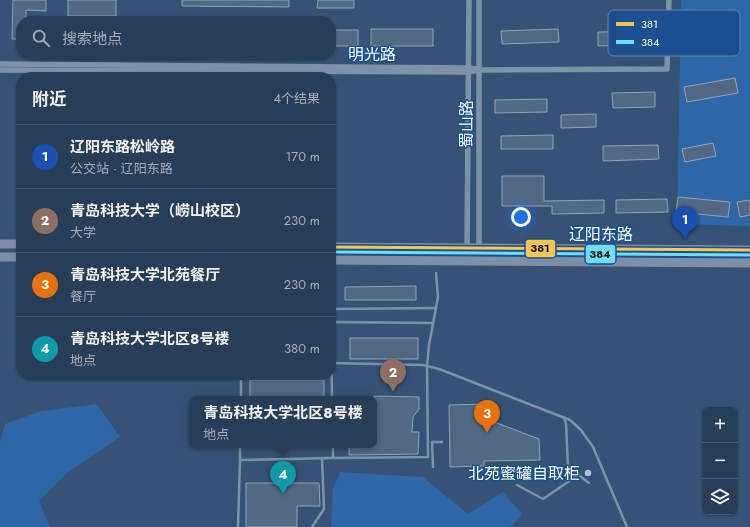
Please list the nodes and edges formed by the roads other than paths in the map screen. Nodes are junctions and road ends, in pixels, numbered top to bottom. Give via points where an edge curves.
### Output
1 (469, 0) edge
2 (479, 0) edge
3 (669, 0) edge
4 (669, 10) edge
5 (667, 56) edge
6 (0, 64) edge
7 (0, 70) edge
8 (468, 70) junction
9 (479, 70) junction
10 (0, 244) edge
11 (16, 244) edge
12 (336, 247) edge
13 (467, 248) junction
14 (479, 248) junction
15 (750, 250) edge
16 (0, 257) edge
17 (16, 257) edge
18 (336, 260) edge
19 (750, 263) edge
20 (436, 273) dead end
21 (336, 308) edge
22 (436, 308) junction
23 (433, 323) junction
24 (336, 324) edge
25 (336, 363) edge
26 (427, 367) junction
27 (241, 380) edge
28 (331, 380) edge
29 (241, 396) edge
30 (332, 396) edge
31 (564, 417) junction
32 (442, 442) dead end
33 (240, 448) edge
34 (333, 448) edge
35 (322, 458) junction
36 (333, 458) junction
37 (240, 460) junction
38 (432, 467) dead end
39 (578, 475) junction
40 (589, 483) dead end
41 (518, 485) dead end
42 (238, 527) edge
43 (312, 527) edge
44 (627, 527) edge

1 - 8 street, 蜀山路
2 - 9 street, 蜀山路
3 - 4 street, 明光路
5 - 9 street, 明光路 via 667,69
6 - 8 street, 明光路
7 - 8 street, 明光路
8 - 9 street, 明光路
8 - 13 street, 蜀山路
9 - 14 street, 蜀山路
10 - 11 main road
12 - 13 main road, 辽阳东路
13 - 14 main road, 辽阳东路
14 - 15 main road, 辽阳东路
16 - 17 main road
18 - 19 main road, 辽阳东路
20 - 22 lane
21 - 22 lane
22 - 23 lane
23 - 24 lane
23 - 26 lane
25 - 26 lane
26 - 31 lane via 439,369
26 - 36 lane via 428,457
27 - 29 lane
28 - 30 lane
31 - 39 lane via 568,467
31 - 44 lane via 576,425 593,447
32 - 38 lane via 432,442
33 - 37 lane
34 - 36 lane
35 - 36 lane
35 - 37 lane
35 - 43 lane via 324,509
37 - 42 lane
39 - 40 lane
39 - 41 lane via 543,499

